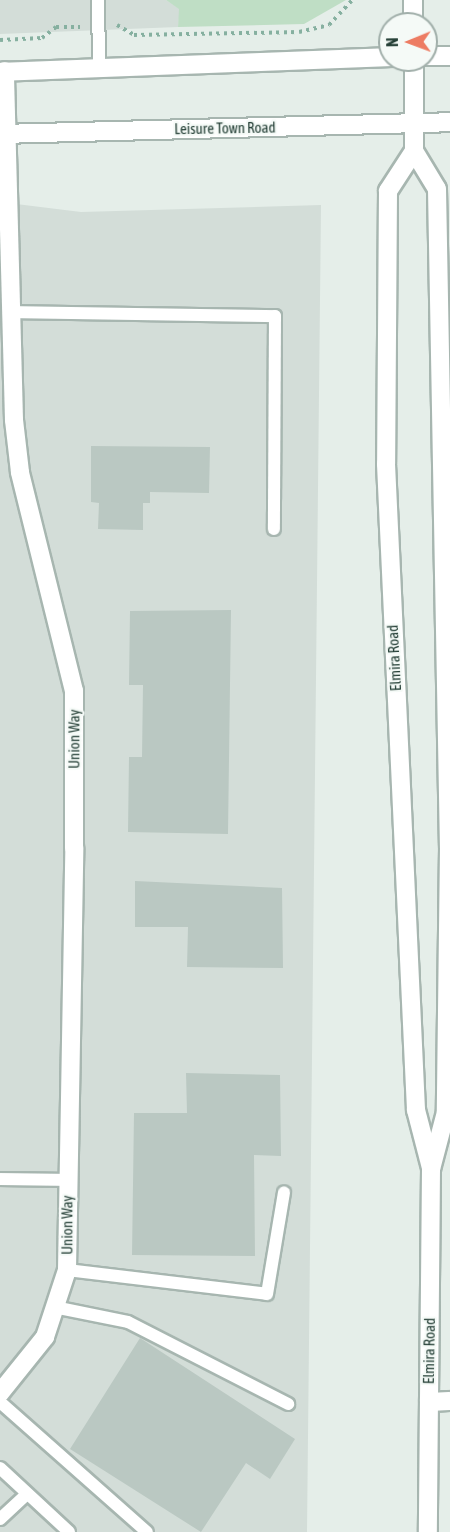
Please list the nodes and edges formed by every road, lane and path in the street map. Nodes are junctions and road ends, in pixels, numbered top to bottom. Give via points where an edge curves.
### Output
1 (98, 0) edge
2 (352, 0) edge
3 (98, 26) junction
4 (0, 40) edge
5 (378, 57) edge
6 (99, 67) junction
7 (2, 72) edge
8 (414, 72) edge
9 (450, 122) edge
10 (414, 124) junction
11 (4, 134) edge
12 (414, 151) junction
13 (12, 312) junction
14 (274, 529) dead end
15 (450, 848) edge
16 (431, 1169) junction
17 (0, 1179) edge
18 (68, 1180) junction
19 (284, 1192) dead end
20 (67, 1270) junction
21 (59, 1308) junction
22 (0, 1393) edge
23 (450, 1401) edge
24 (0, 1402) edge
25 (429, 1402) junction
26 (288, 1404) dead end
27 (0, 1468) edge
28 (27, 1494) junction
29 (0, 1519) edge
30 (69, 1532) edge
31 (147, 1532) edge
32 (428, 1532) edge

1 - 3 lane
2 - 3 path via 329,25 299,32 134,35 122,25
3 - 4 path via 56,27 42,38
3 - 6 lane
5 - 6 main road
6 - 7 main road
7 - 11 main road, Union Way
8 - 10 main road
9 - 10 main road, Leisure Town Road
10 - 11 main road, Leisure Town Road
10 - 12 main road
11 - 13 main road, Union Way
12 - 15 main road, Elmira Road via 436,189
12 - 16 main road, Elmira Road via 388,191 386,464 416,1110
13 - 14 lane via 275,316
13 - 18 main road, Union Way via 20,472 74,691
15 - 16 main road, Elmira Road via 446,1112
16 - 25 main road, Elmira Road
17 - 18 lane
18 - 20 main road, Union Way
19 - 20 lane via 267,1294
20 - 21 main road, Union Way
21 - 22 main road, Union Way via 45,1337
21 - 26 lane via 128,1322
23 - 25 main road
24 - 31 lane
25 - 32 main road, Elmira Road
27 - 28 lane
28 - 29 lane
28 - 30 lane

